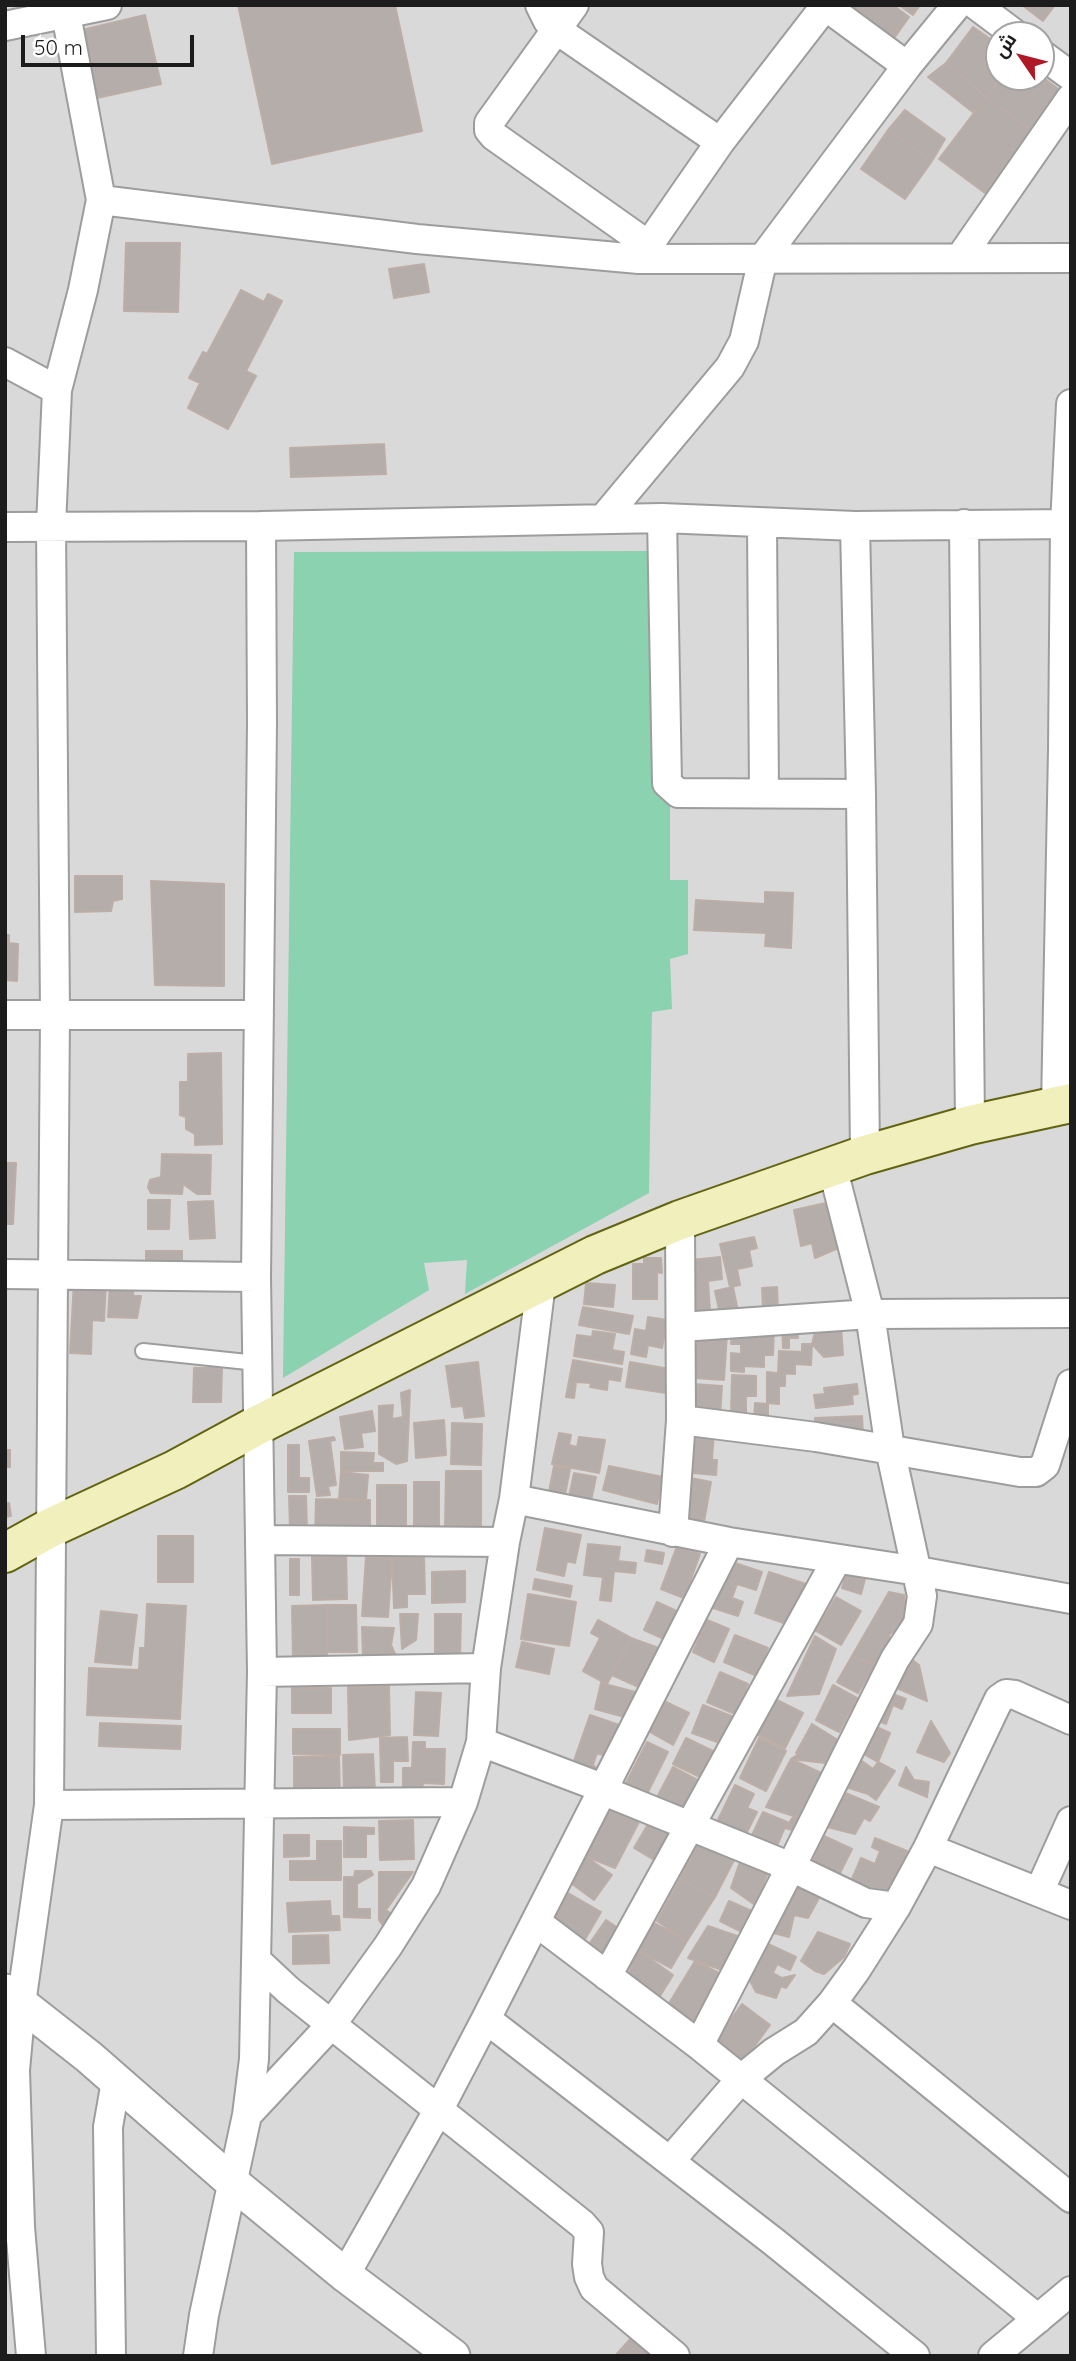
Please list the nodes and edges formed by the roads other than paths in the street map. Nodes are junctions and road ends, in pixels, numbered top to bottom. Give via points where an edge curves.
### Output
1 (107, 5) edge
2 (540, 5) edge
3 (574, 5) edge
4 (825, 5) edge
5 (957, 5) edge
6 (976, 5) edge
7 (66, 14) junction
8 (997, 21) edge
9 (5, 26) edge
10 (557, 30) junction
11 (1055, 64) edge
12 (907, 66) junction
13 (1071, 76) edge
14 (1071, 98) edge
15 (720, 142) junction
16 (101, 200) junction
17 (643, 252) junction
18 (763, 258) junction
19 (960, 258) junction
20 (1071, 258) edge
21 (5, 362) edge
22 (57, 390) junction
23 (1071, 404) edge
24 (662, 518) junction
25 (603, 519) junction
26 (762, 524) junction
27 (964, 524) junction
28 (1068, 525) edge
29 (51, 526) junction
30 (261, 526) junction
31 (855, 526) junction
32 (5, 527) edge
33 (764, 793) junction
34 (861, 794) junction
35 (55, 1014) junction
36 (5, 1015) edge
37 (259, 1015) junction
38 (1063, 1105) edge
39 (970, 1125) junction
40 (848, 1160) junction
41 (680, 1220) junction
42 (52, 1273) junction
43 (5, 1274) edge
44 (256, 1277) junction
45 (541, 1283) junction
46 (1071, 1313) edge
47 (870, 1314) junction
48 (681, 1327) junction
49 (143, 1351) dead end
50 (257, 1363) junction
51 (1071, 1384) edge
52 (681, 1420) junction
53 (258, 1425) junction
54 (890, 1449) junction
55 (514, 1499) junction
56 (50, 1528) junction
57 (673, 1532) junction
58 (261, 1540) junction
59 (505, 1542) junction
60 (729, 1542) junction
61 (5, 1553) edge
62 (837, 1559) junction
63 (918, 1571) junction
64 (1071, 1599) edge
65 (486, 1668) junction
66 (261, 1672) junction
67 (1071, 1720) edge
68 (481, 1742) junction
69 (604, 1791) junction
70 (258, 1802) junction
71 (463, 1802) junction
72 (49, 1805) junction
73 (1071, 1821) edge
74 (691, 1826) junction
75 (928, 1848) junction
76 (791, 1867) junction
77 (1040, 1892) junction
78 (1071, 1905) edge
79 (897, 1907) junction
80 (536, 1922) junction
81 (257, 1961) junction
82 (607, 1976) junction
83 (13, 1997) edge
84 (832, 2003) junction
85 (486, 2019) junction
86 (331, 2025) junction
87 (699, 2045) junction
88 (741, 2079) junction
89 (116, 2081) junction
90 (439, 2109) junction
91 (247, 2115) junction
92 (670, 2161) junction
93 (232, 2182) junction
94 (1071, 2198) edge
95 (13, 2228) edge
96 (345, 2275) junction
97 (1071, 2291) edge
98 (1038, 2319) junction
99 (908, 2354) edge
100 (31, 2356) edge
101 (111, 2356) edge
102 (198, 2356) edge
103 (453, 2356) edge
104 (675, 2356) edge
105 (993, 2356) edge

1 - 7 street
2 - 10 street
3 - 10 street
4 - 12 street
4 - 15 street
5 - 12 street
6 - 8 street
7 - 9 street
7 - 16 street
10 - 15 street
10 - 17 street via 489,123 489,130
11 - 13 street
12 - 18 street
14 - 19 street
15 - 17 street
16 - 17 street via 417,239
16 - 22 street
17 - 18 street
18 - 19 street
18 - 25 street via 744,341 730,367
19 - 20 street
21 - 22 street
22 - 29 street
23 - 28 street
24 - 25 street
24 - 26 street
24 - 33 street via 667,783 678,793
25 - 30 street
26 - 31 street
26 - 33 street
27 - 28 street
27 - 31 street
27 - 39 street
28 - 38 street
29 - 30 street
29 - 32 street
29 - 35 street
30 - 37 street
31 - 34 street
33 - 34 street
34 - 40 street
35 - 36 street
35 - 37 street
35 - 42 street
37 - 44 street
38 - 39 main road
39 - 40 main road
40 - 41 main road
40 - 47 street
41 - 45 main road
41 - 48 street
42 - 43 street
42 - 44 street
42 - 56 street
44 - 50 street
45 - 53 main road
45 - 55 street
46 - 47 street
47 - 48 street
47 - 54 street
48 - 52 street
49 - 50 lane
50 - 53 street
51 - 54 street via 1045,1465 1036,1472
52 - 54 street
52 - 57 street
53 - 56 main road
53 - 58 street
54 - 63 street
55 - 57 street
55 - 59 street
56 - 61 main road
56 - 72 street
57 - 60 street
58 - 59 street
58 - 66 street
59 - 65 street
60 - 62 street
60 - 69 street
62 - 63 street
62 - 74 street
63 - 64 street
63 - 76 street via 922,1596 918,1624 895,1659
65 - 66 street
65 - 68 street
66 - 70 street
67 - 75 street via 1015,1695 1006,1693 999,1699
68 - 69 street
68 - 71 street
69 - 74 street
69 - 80 street
70 - 71 street
70 - 72 street
70 - 81 street
71 - 86 street via 426,1886
72 - 83 street
73 - 77 street
74 - 76 street
74 - 82 street
75 - 77 street
75 - 79 street
76 - 79 street via 866,1903
76 - 87 street
77 - 78 street
79 - 84 street
80 - 82 street
80 - 85 street
81 - 86 street
81 - 91 street
82 - 87 street
83 - 89 street
83 - 95 street
84 - 88 street via 806,2032
84 - 94 street
85 - 90 street
85 - 92 street
86 - 90 street
86 - 91 street
87 - 88 street
88 - 92 street
88 - 98 street
89 - 93 street
89 - 101 street via 108,2127
90 - 96 street
90 - 104 street via 582,2224 589,2232 587,2264 594,2288
91 - 93 street
92 - 99 street
93 - 96 street
93 - 102 street
95 - 100 street
96 - 103 street
97 - 98 street
98 - 105 street

